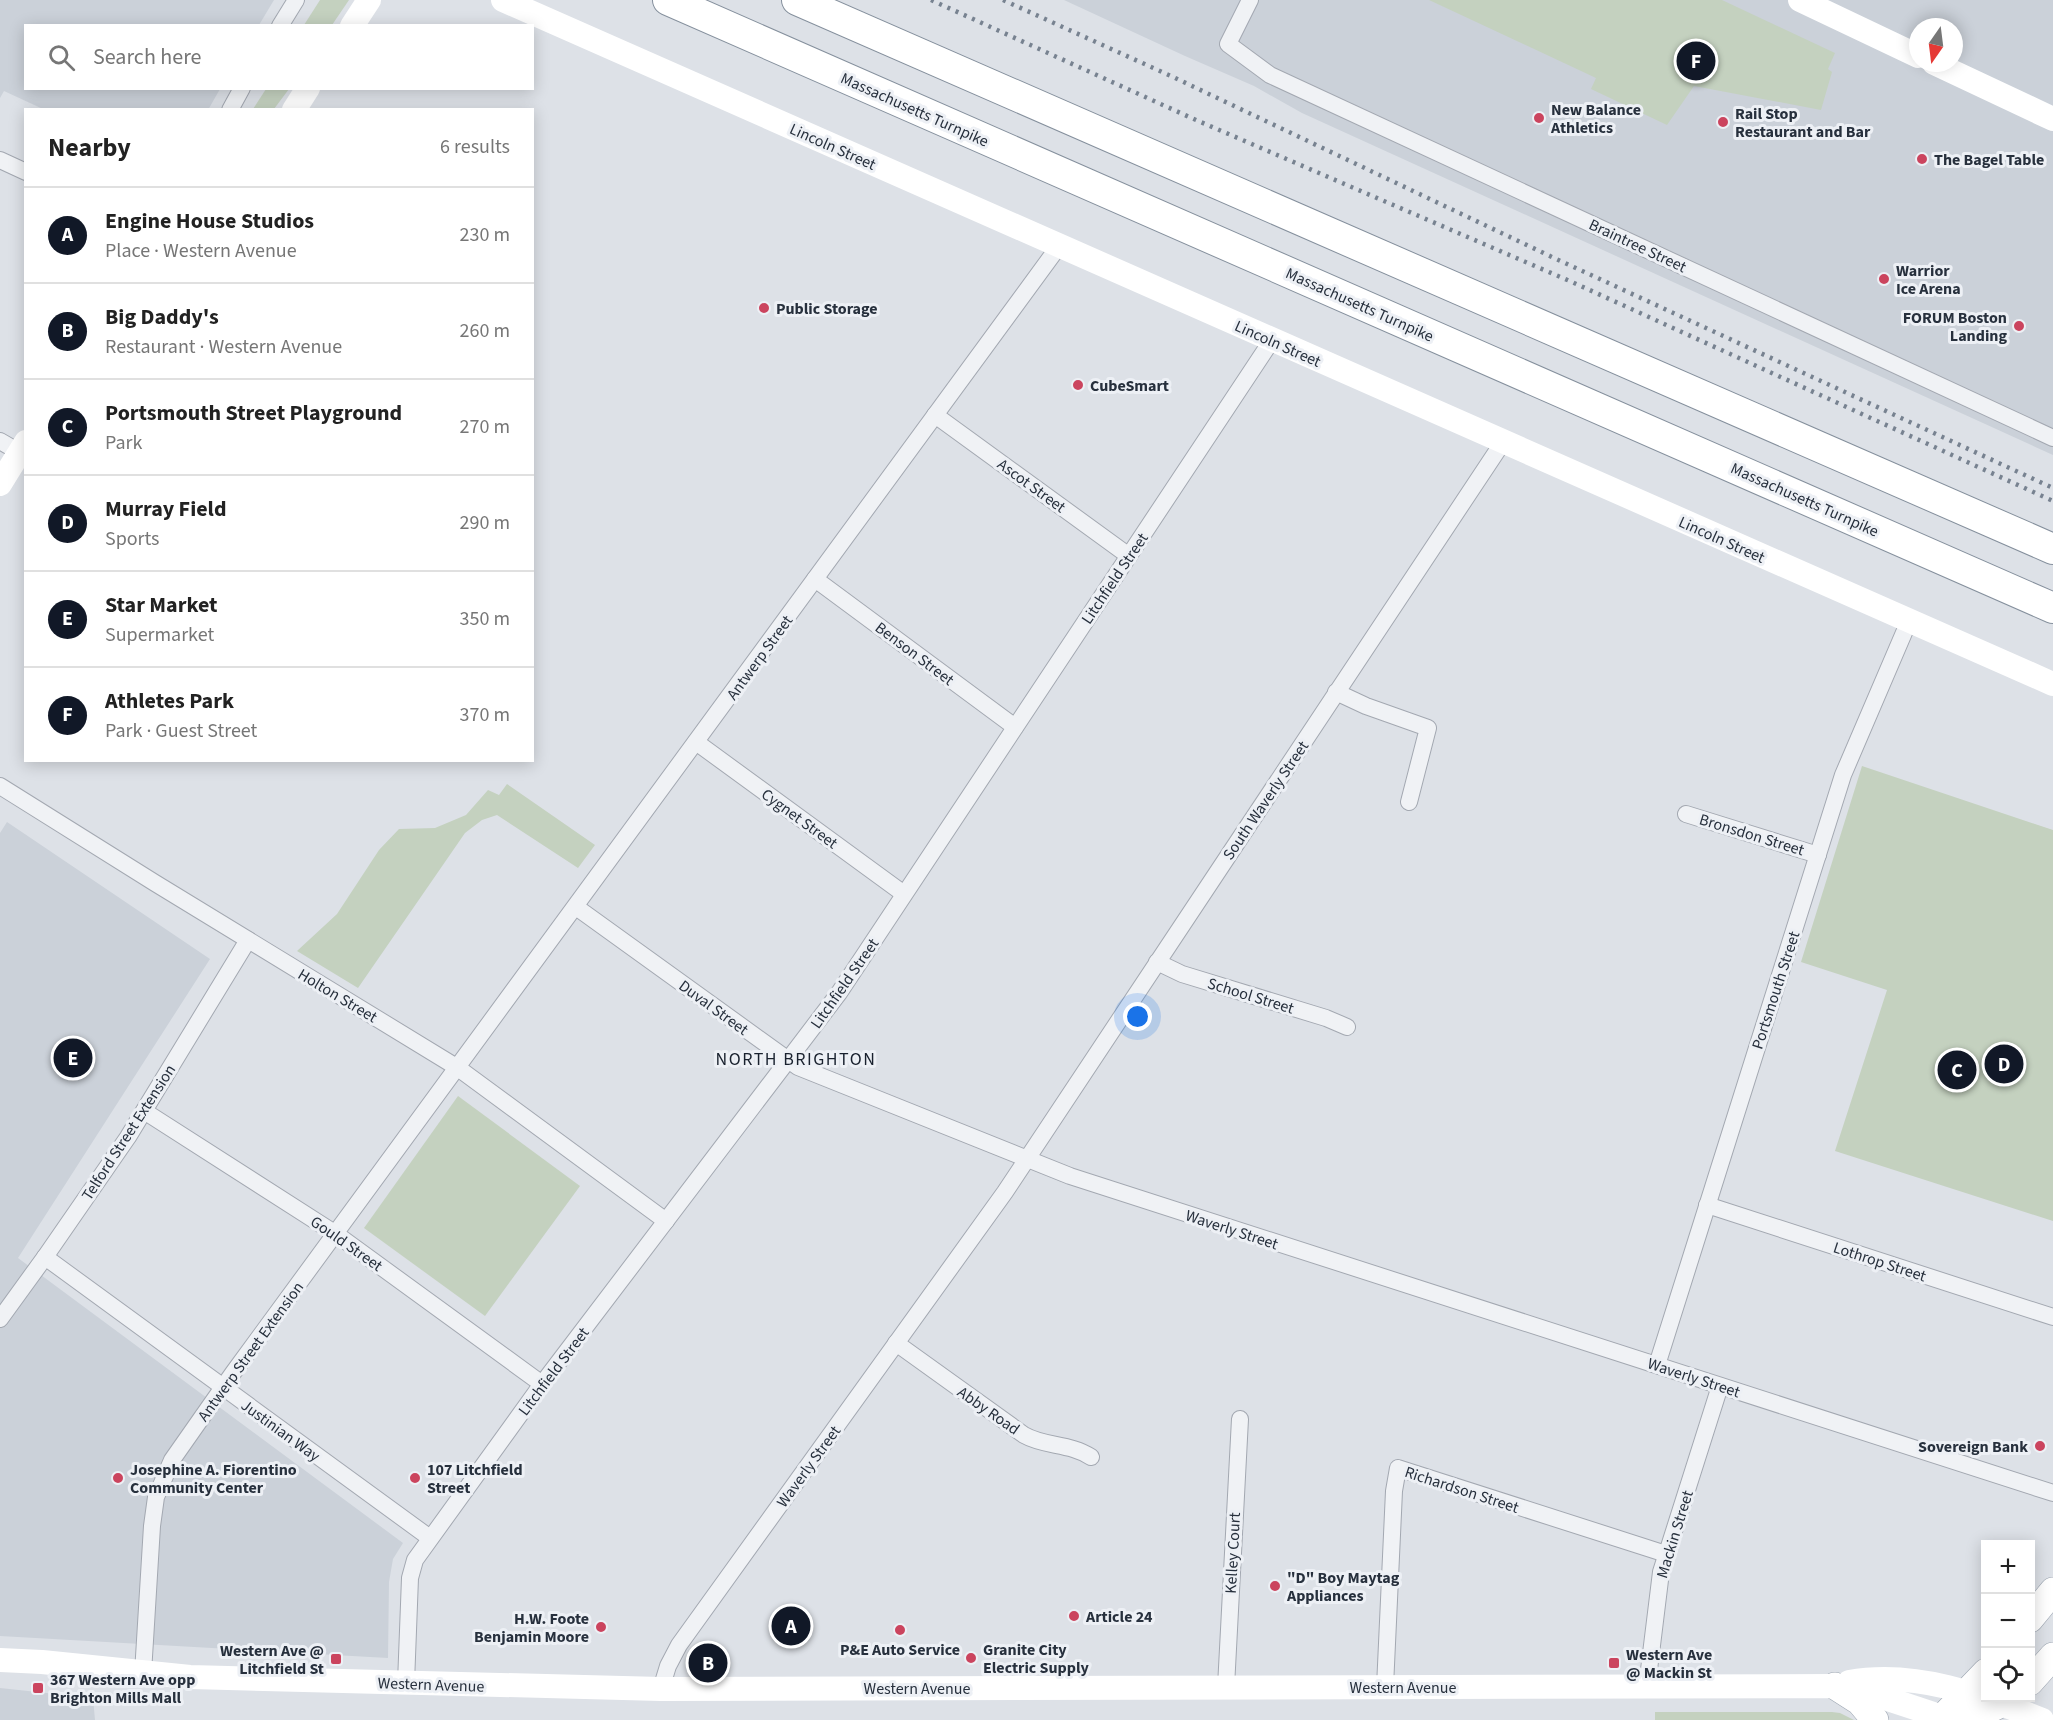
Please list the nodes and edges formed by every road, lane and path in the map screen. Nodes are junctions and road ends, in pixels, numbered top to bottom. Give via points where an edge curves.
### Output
1 (296, 0) edge
2 (369, 0) edge
3 (503, 0) edge
4 (668, 0) edge
5 (797, 0) edge
6 (1250, 0) edge
7 (1800, 0) edge
8 (281, 24) edge
9 (353, 24) edge
10 (1909, 52) edge
11 (1953, 72) edge
12 (241, 90) edge
13 (308, 90) edge
14 (231, 108) edge
15 (295, 108) edge
16 (2053, 119) edge
17 (0, 160) edge
18 (24, 171) edge
19 (1059, 246) junction
20 (1272, 340) junction
21 (935, 415) junction
22 (2053, 438) edge
23 (1503, 442) junction
24 (15, 445) edge
25 (0, 484) edge
26 (2053, 549) edge
27 (1129, 556) junction
28 (815, 579) junction
29 (2053, 608) edge
30 (1909, 621) junction
31 (2053, 684) edge
32 (1336, 692) junction
33 (1015, 727) junction
34 (696, 742) junction
35 (0, 786) edge
36 (1409, 802) dead end
37 (1686, 814) dead end
38 (1818, 855) junction
39 (904, 894) junction
40 (576, 907) junction
41 (248, 940) junction
42 (1157, 962) junction
43 (1347, 1027) dead end
44 (788, 1061) junction
45 (458, 1068) junction
46 (144, 1111) junction
47 (1027, 1158) junction
48 (1707, 1205) junction
49 (666, 1221) junction
50 (336, 1234) junction
51 (45, 1257) junction
52 (2053, 1317) edge
53 (0, 1319) edge
54 (896, 1343) junction
55 (1657, 1365) junction
56 (542, 1384) junction
57 (1720, 1386) junction
58 (223, 1387) junction
59 (1240, 1419) dead end
60 (1091, 1457) dead end
61 (2053, 1493) edge
62 (430, 1538) junction
63 (1666, 1554) junction
64 (2053, 1591) edge
65 (2035, 1614) edge
66 (0, 1660) edge
67 (143, 1673) junction
68 (1981, 1677) edge
69 (406, 1683) junction
70 (1647, 1686) junction
71 (1835, 1686) junction
72 (1385, 1687) junction
73 (1226, 1688) junction
74 (661, 1689) junction
75 (1967, 1692) junction
76 (1981, 1695) edge
77 (2003, 1702) edge
78 (2008, 1702) edge
79 (1945, 1719) edge
80 (1875, 1720) edge
81 (2042, 1720) edge

1 - 8 street
2 - 9 main road
3 - 19 main road, Lincoln Street
4 - 29 highway, Massachusetts Turnpike
5 - 26 highway
6 - 22 street, Braintree Street via 1228,44 1270,75
7 - 10 main road
11 - 16 main road
12 - 14 street
13 - 15 main road
17 - 18 street
19 - 20 main road, Lincoln Street
19 - 21 street, Antwerp Street
20 - 23 main road, Lincoln Street
20 - 27 street, Litchfield Street
21 - 27 street, Ascot Street
21 - 28 street, Antwerp Street
23 - 30 main road, Lincoln Street
23 - 32 street, South Waverly Street
24 - 25 main road
27 - 33 street, Litchfield Street
28 - 33 street, Benson Street
28 - 34 street, Antwerp Street
30 - 31 main road, Lincoln Street
30 - 38 street, Portsmouth Street via 1852,751
32 - 36 street via 1428,728
32 - 42 street, South Waverly Street
33 - 39 street, Litchfield Street
34 - 39 street, Cygnet Street
34 - 40 street, Antwerp Street
35 - 41 street, Holton Street
37 - 38 street, Bronsdon Street
38 - 48 street, Portsmouth Street
39 - 44 street, Litchfield Street via 839,993
40 - 44 street, Duval Street
40 - 45 street, Antwerp Street
41 - 45 street, Holton Street
41 - 46 street, Telford Street Extension
42 - 43 street, School Street via 1182,974
42 - 47 street, South Waverly Street
44 - 47 street, Duval Street
44 - 49 street, Litchfield Street
45 - 49 street, Holton Street
45 - 50 street, Antwerp Street Extension
46 - 50 street, Gould Street
46 - 51 street, Telford Street Extension
47 - 54 street, Waverly Street
47 - 55 street, Waverly Street via 1079,1179
48 - 52 street, Lothrop Street
48 - 55 street, Portsmouth Street
49 - 56 street, Litchfield Street
50 - 56 street, Gould Street
50 - 58 street, Antwerp Street Extension
51 - 53 street, Telford Street Extension
51 - 58 street, Justinian Way
54 - 60 street, Abby Road via 1030,1438
54 - 74 street, Waverly Street via 679,1645
55 - 57 street, Waverly Street
56 - 62 street, Litchfield Street
57 - 61 street, Waverly Street
57 - 63 street, Mackin Street
58 - 62 street, Justinian Way
58 - 67 street, Antwerp Street Extension via 172,1460 156,1497
59 - 73 street, Kelley Court
62 - 69 street, Litchfield Street via 410,1571
63 - 70 street, Mackin Street via 1657,1594
63 - 72 street, Richardson Street via 1398,1468
64 - 65 main road
66 - 67 main road, Western Avenue
67 - 69 main road, Western Avenue
68 - 75 main road
69 - 74 main road, Western Avenue
70 - 71 main road, Western Avenue
70 - 72 main road, Western Avenue
71 - 75 main road, Western Avenue via 1863,1680 1902,1680
71 - 79 main road, Western Avenue via 1879,1696
71 - 80 main road via 1860,1702
72 - 73 main road, Western Avenue
73 - 74 main road, Western Avenue
75 - 76 main road, Western Avenue
75 - 79 main road
77 - 79 main road
78 - 81 main road, Western Avenue

